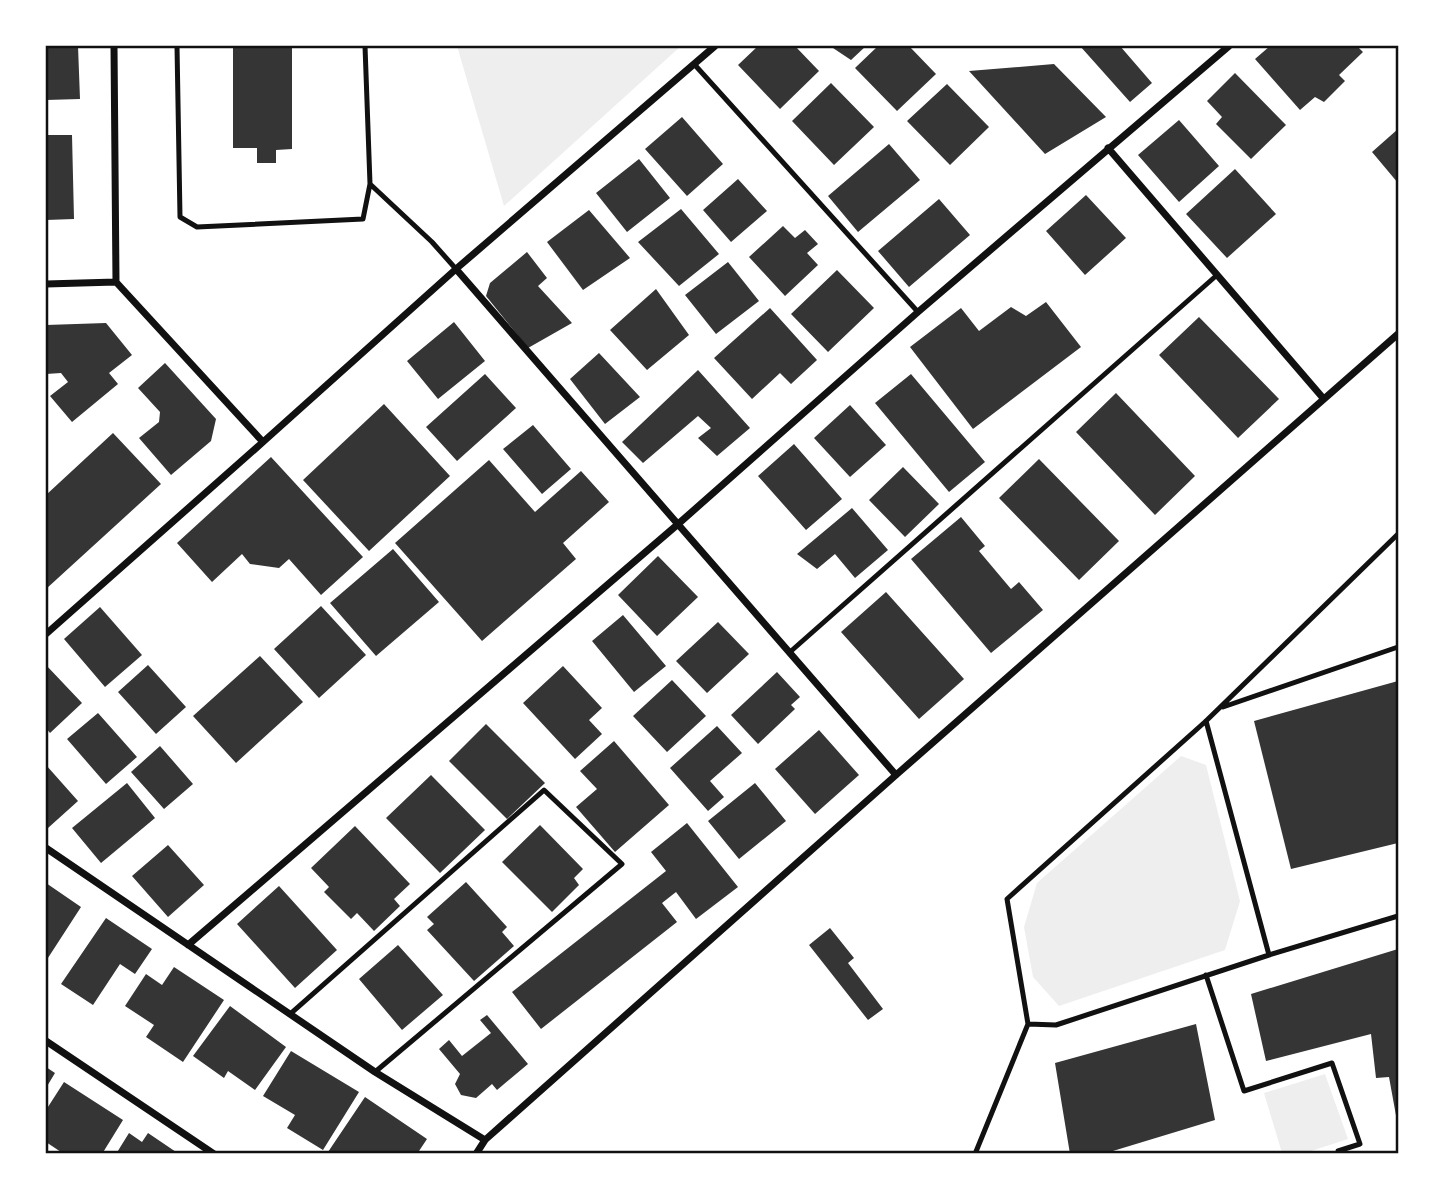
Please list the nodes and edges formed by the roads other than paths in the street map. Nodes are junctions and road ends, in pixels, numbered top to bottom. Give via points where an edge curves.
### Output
1 (114, 46) edge
2 (177, 46) edge
3 (365, 46) edge
4 (715, 46) edge
5 (1228, 46) edge
6 (694, 64) junction
7 (1108, 148) junction
8 (370, 184) junction
9 (456, 269) junction
10 (1217, 275) junction
11 (117, 282) junction
12 (46, 284) edge
13 (918, 312) junction
14 (1398, 334) edge
15 (1323, 398) junction
16 (264, 442) junction
17 (677, 525) junction
18 (1398, 534) edge
19 (46, 634) edge
20 (1398, 647) edge
21 (790, 652) junction
22 (1220, 708) junction
23 (1206, 721) junction
24 (896, 775) junction
25 (46, 848) edge
26 (1398, 916) edge
27 (188, 944) junction
28 (1269, 955) junction
29 (1206, 975) junction
30 (290, 1014) junction
31 (1027, 1024) junction
32 (46, 1041) edge
33 (375, 1072) junction
34 (485, 1140) junction
35 (214, 1153) edge
36 (476, 1153) edge
37 (975, 1153) edge
38 (1338, 1153) edge

1 - 11 street
2 - 8 lane via 180,218 197,227 363,219
3 - 8 lane
4 - 6 street
5 - 7 street
6 - 9 street
6 - 13 lane
7 - 10 street
7 - 13 street
8 - 9 lane
9 - 16 street
9 - 17 street
10 - 15 street
10 - 21 lane
11 - 12 street
11 - 16 street
13 - 17 street
14 - 15 street
15 - 24 street
16 - 19 street
17 - 21 street
17 - 27 street
18 - 22 lane
20 - 22 lane
21 - 24 street
22 - 23 lane
23 - 28 lane
23 - 31 lane via 1007,899
24 - 34 street
25 - 27 street
26 - 28 lane
27 - 30 street
28 - 29 lane
29 - 31 lane via 1056,1025
29 - 38 lane via 1244,1091 1332,1063 1360,1144
30 - 33 street
30 - 33 lane via 544,790 622,864
31 - 37 lane
32 - 35 street
33 - 34 street
34 - 36 street

